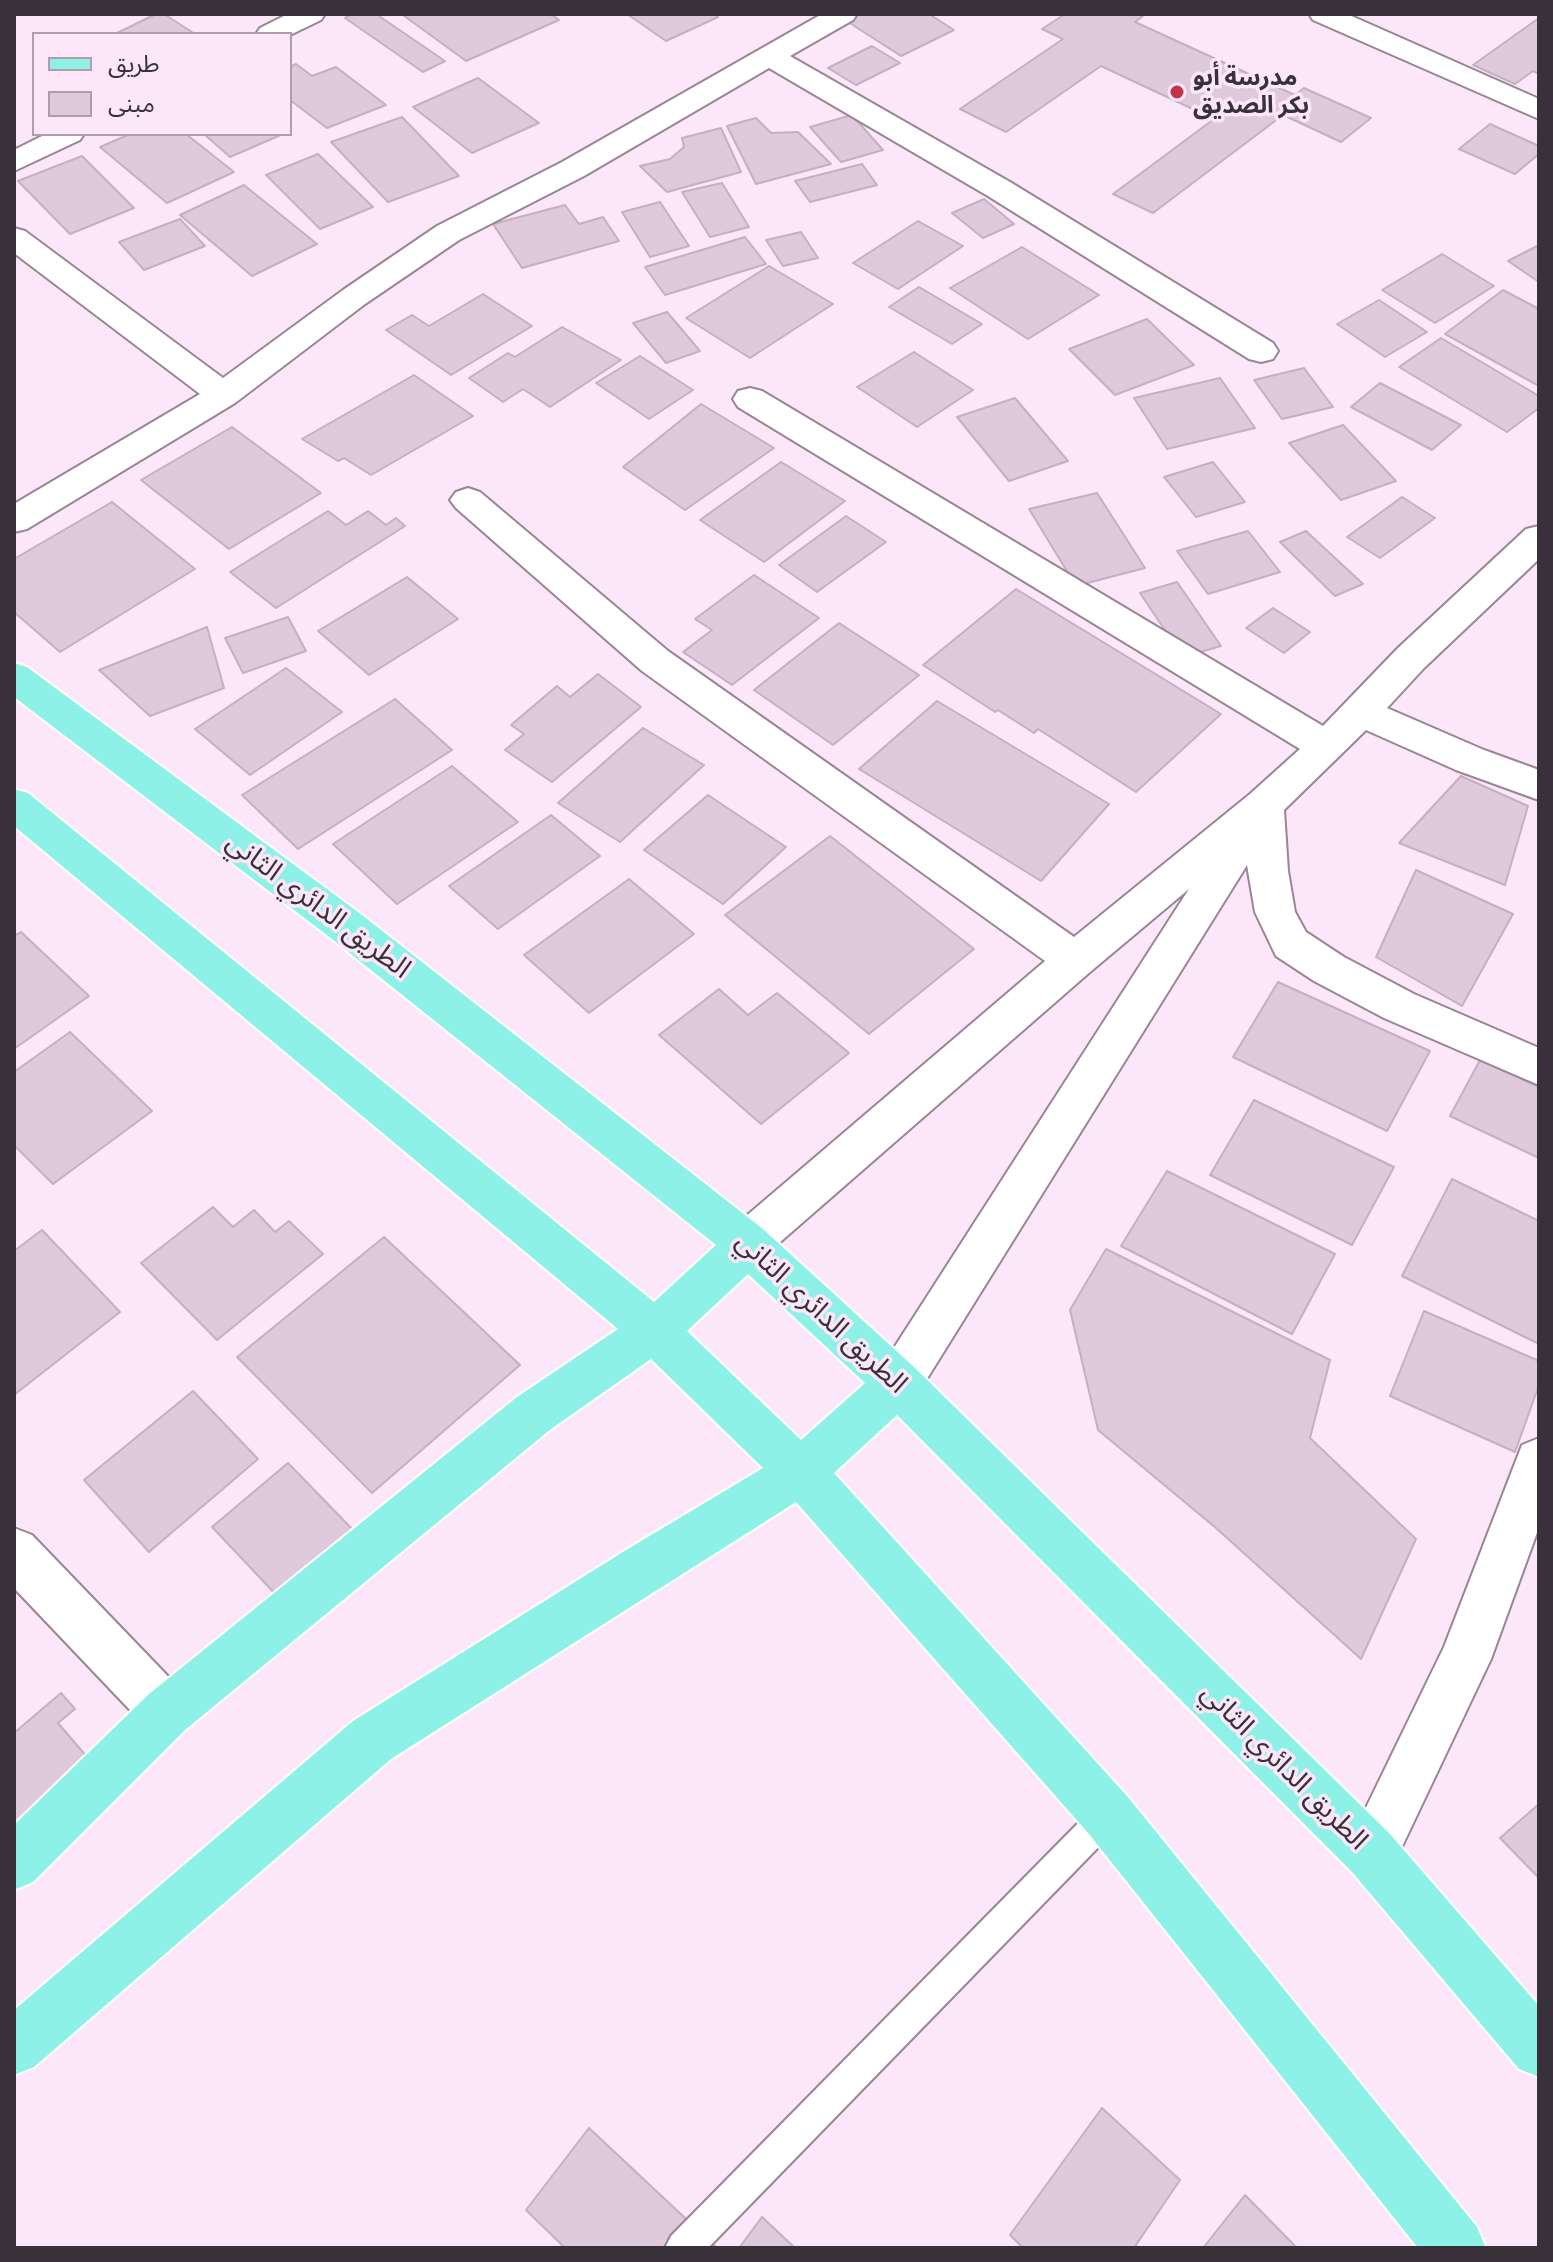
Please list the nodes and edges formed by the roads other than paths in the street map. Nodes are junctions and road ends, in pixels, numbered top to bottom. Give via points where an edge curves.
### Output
1 (311, 14) edge
2 (843, 14) edge
3 (1323, 14) edge
4 (274, 32) edge
5 (767, 55) junction
6 (1539, 110) edge
7 (65, 136) edge
8 (14, 162) edge
9 (14, 238) edge
10 (1261, 351) dead end
11 (223, 395) junction
12 (750, 399) dead end
13 (468, 500) dead end
14 (14, 520) edge
15 (1539, 538) edge
16 (14, 677) edge
17 (1361, 712) junction
18 (1327, 747) junction
19 (1539, 785) edge
20 (14, 804) edge
21 (1264, 805) junction
22 (1075, 960) junction
23 (1539, 1067) edge
24 (747, 1243) junction
25 (654, 1331) junction
26 (898, 1383) junction
27 (1539, 1461) edge
28 (801, 1472) junction
29 (14, 1552) edge
30 (167, 1712) junction
31 (1108, 1815) junction
32 (1371, 1853) junction
33 (14, 1863) edge
34 (14, 2047) edge
35 (1539, 2049) edge
36 (683, 2248) edge
37 (1456, 2248) edge

1 - 4 street
2 - 5 street
3 - 6 street
5 - 10 street via 999,189
5 - 11 street via 573,169 448,233
7 - 8 street
9 - 11 street
11 - 14 street
12 - 18 street
13 - 22 street via 655,661
15 - 17 street
16 - 24 main road, الطريق الدائري الثاني via 347,927
17 - 18 street
17 - 19 street
18 - 21 street
20 - 25 main road
21 - 22 street
21 - 23 street via 1275,912 1291,944 1399,1006
21 - 26 street
22 - 24 street
24 - 25 main road
24 - 26 main road, الطريق الدائري الثاني
25 - 28 main road
25 - 30 main road via 534,1413
26 - 28 main road
26 - 32 main road, الطريق الدائري الثاني
27 - 32 street via 1465,1659
28 - 31 main road
28 - 34 main road via 372,1740
29 - 30 street
30 - 33 main road
31 - 36 lane
31 - 37 main road
32 - 35 main road, الطريق الدائري الثاني

